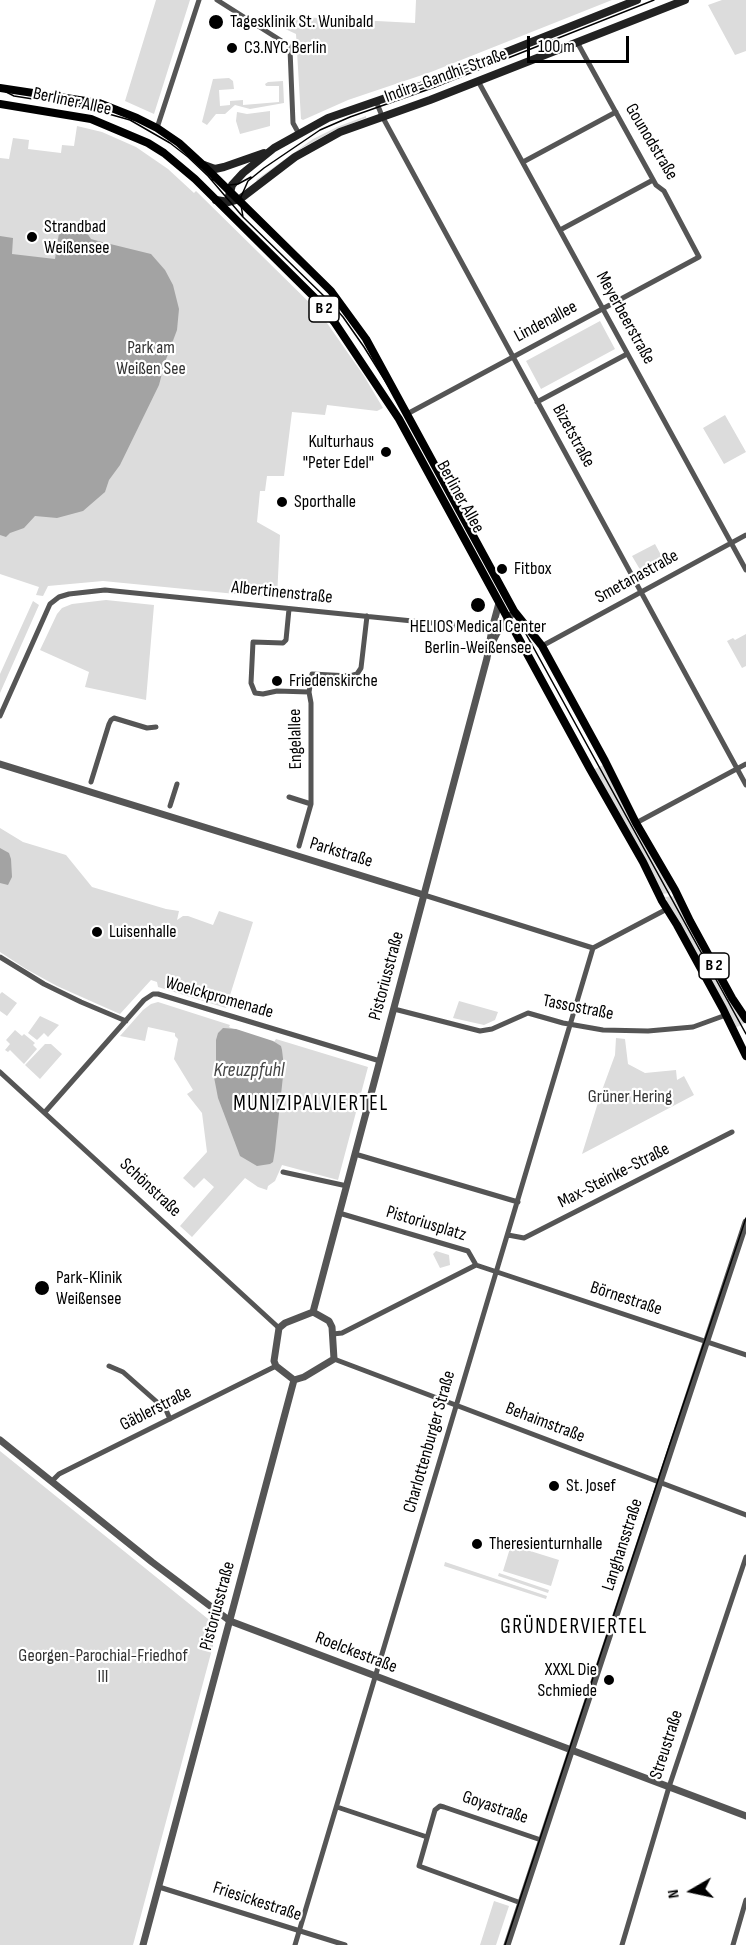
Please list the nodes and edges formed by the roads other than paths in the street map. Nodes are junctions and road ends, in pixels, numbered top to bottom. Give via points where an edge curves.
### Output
1 (199, 0) edge
2 (217, 0) edge
3 (637, 0) edge
4 (685, 0) edge
5 (577, 42) junction
6 (478, 81) junction
7 (0, 88) edge
8 (376, 101) junction
9 (0, 104) edge
10 (616, 112) junction
11 (382, 116) junction
12 (157, 128) junction
13 (299, 134) junction
14 (274, 148) junction
15 (522, 162) junction
16 (203, 165) junction
17 (653, 180) junction
18 (252, 191) junction
19 (230, 192) junction
20 (215, 199) junction
21 (233, 201) junction
22 (252, 213) junction
23 (230, 215) junction
24 (560, 230) junction
25 (699, 257) joint
26 (603, 309) junction
27 (627, 354) junction
28 (513, 357) junction
29 (537, 402) junction
30 (407, 414) junction
31 (746, 535) edge
32 (731, 543) junction
33 (746, 570) edge
34 (641, 592) junction
35 (500, 603) junction
36 (289, 609) junction
37 (514, 611) junction
38 (367, 616) junction
39 (508, 619) junction
40 (492, 629) junction
41 (542, 646) junction
42 (489, 648) junction
43 (309, 692) junction
44 (0, 716) edge
45 (156, 727) dead end
46 (0, 764) edge
47 (746, 764) edge
48 (737, 768) junction
49 (91, 782) dead end
50 (177, 784) dead end
51 (746, 785) edge
52 (289, 797) dead end
53 (311, 804) junction
54 (170, 806) dead end
55 (636, 823) junction
56 (299, 846) dead end
57 (424, 895) junction
58 (667, 909) junction
59 (593, 948) junction
60 (0, 957) edge
61 (394, 1009) junction
62 (726, 1015) junction
63 (745, 1015) edge
64 (126, 1021) junction
65 (571, 1023) junction
66 (746, 1056) edge
67 (380, 1061) junction
68 (0, 1072) edge
69 (45, 1112) junction
70 (732, 1132) dead end
71 (355, 1154) junction
72 (283, 1172) dead end
73 (347, 1186) junction
74 (518, 1202) junction
75 (339, 1213) junction
76 (746, 1222) edge
77 (508, 1235) junction
78 (476, 1265) junction
79 (496, 1272) junction
80 (314, 1312) junction
81 (279, 1328) junction
82 (333, 1334) junction
83 (707, 1341) junction
84 (746, 1355) edge
85 (334, 1359) junction
86 (109, 1366) dead end
87 (276, 1366) junction
88 (294, 1380) junction
89 (456, 1406) junction
90 (170, 1419) junction
91 (0, 1440) edge
92 (52, 1481) junction
93 (660, 1482) junction
94 (746, 1515) edge
95 (746, 1557) edge
96 (230, 1621) junction
97 (376, 1677) junction
98 (570, 1750) junction
99 (669, 1787) junction
100 (337, 1808) junction
101 (746, 1816) edge
102 (427, 1837) junction
103 (541, 1840) junction
104 (159, 1887) junction
105 (746, 1900) edge
106 (521, 1903) junction
107 (299, 1931) junction
108 (143, 1945) edge
109 (295, 1945) edge
110 (345, 1945) edge
111 (507, 1945) edge
112 (622, 1945) edge
113 (734, 1945) edge

1 - 12 street
2 - 13 street via 288,45 293,123
3 - 8 main road, Indira-Gandhi-Straße
4 - 5 main road, Indira-Gandhi-Straße
5 - 6 main road, Indira-Gandhi-Straße
5 - 10 street, Gounodstraße
6 - 11 main road, Indira-Gandhi-Straße
6 - 15 street, Meyerbeerstraße
7 - 12 main road, Berliner Allee / B 2 via 99,103
8 - 11 street, Bizetstraße
8 - 13 main road, Indira-Gandhi-Straße
9 - 20 main road, Berliner Allee / B 2 via 91,119 138,137 177,163
10 - 15 street
10 - 17 street, Gounodstraße
11 - 18 main road, Indira-Gandhi-Straße via 311,146
11 - 28 street, Bizetstraße
12 - 16 main road, Berliner Allee / B 2
13 - 14 main road, Indira-Gandhi-Straße
14 - 16 main road, Indira-Gandhi-Straße via 224,167
14 - 19 main road, Indira-Gandhi-Straße via 243,173
15 - 24 street, Meyerbeerstraße
16 - 19 main road, Berliner Allee / B 2
17 - 24 street
17 - 25 street, Gounodstraße via 664,191
18 - 21 main road, Indira-Gandhi-Straße
18 - 22 main road via 247,204
19 - 21 main road, Berliner Allee / B 2
20 - 21 main road
20 - 23 main road, Berliner Allee / B 2
21 - 22 main road, Berliner Allee / B 2
21 - 23 main road
22 - 30 main road, Berliner Allee / B 2 via 318,277 348,313
23 - 35 main road, Berliner Allee / B 2 via 314,297 335,323 399,419
24 - 26 street, Meyerbeerstraße
25 - 26 street, Lindenallee
26 - 27 street, Meyerbeerstraße
26 - 28 street, Lindenallee
27 - 29 street
27 - 32 street, Meyerbeerstraße
28 - 29 street, Bizetstraße
28 - 30 street, Lindenallee
29 - 34 street, Bizetstraße
30 - 37 main road, Berliner Allee / B 2
31 - 32 street, Smetanastraße
32 - 33 street, Meyerbeerstraße
32 - 34 street, Smetanastraße
34 - 41 street, Smetanastraße
34 - 48 street, Bizetstraße
35 - 39 main road, Berliner Allee / B 2
35 - 40 street, Pistoriusstraße
36 - 38 street, Albertinenstraße
36 - 43 street via 283,643 254,642 251,683 255,693
36 - 44 street, Albertinenstraße via 105,590 59,597 50,604
37 - 39 street, Pistoriusstraße
37 - 41 main road, Berliner Allee / B 2
38 - 40 street, Albertinenstraße
38 - 43 street, Engelallee via 357,674 312,674
39 - 42 street, Pistoriusstraße
39 - 58 main road, Berliner Allee / B 2
40 - 42 street, Pistoriusstraße
41 - 55 main road, Berliner Allee / B 2
42 - 57 street, Pistoriusstraße
43 - 53 street, Engelallee
45 - 49 street via 111,720
46 - 57 street, Parkstraße
47 - 48 street
48 - 51 street, Bizetstraße
48 - 55 street
50 - 54 street
52 - 53 street
53 - 56 street, Engelallee
55 - 63 main road, Berliner Allee / B 2
57 - 59 street, Parkstraße
57 - 61 street, Pistoriusstraße
58 - 59 street
58 - 62 main road, Berliner Allee / B 2
59 - 65 street, Charlottenburger Straße
60 - 64 street via 54,989
61 - 65 street, Tassostraße via 480,1031 528,1013
61 - 67 street, Pistoriusstraße
62 - 65 street, Tassostraße via 693,1027 648,1031 603,1030
62 - 66 main road, Berliner Allee / B 2
64 - 67 street, Woelckpromenade via 144,1000 158,994
64 - 69 street
65 - 74 street, Charlottenburger Straße
67 - 71 street, Pistoriusstraße
68 - 69 street, Schönstraße
69 - 81 street, Schönstraße
70 - 77 street, Max-Steinke-Straße via 524,1238
71 - 73 street, Pistoriusstraße
71 - 74 street
72 - 73 street
73 - 75 street, Pistoriusstraße
74 - 77 street, Charlottenburger Straße
75 - 78 street, Pistoriusplatz via 468,1251
75 - 80 street, Pistoriusstraße
76 - 83 street, Langhansstraße
77 - 79 street, Charlottenburger Straße
78 - 79 street, Pistoriusplatz
78 - 82 street via 342,1333
79 - 83 street, Börnestraße
79 - 89 street, Charlottenburger Straße
80 - 81 street
80 - 82 street via 329,1321
81 - 87 street
82 - 85 street
83 - 84 street, Börnestraße
83 - 93 street, Langhansstraße
85 - 88 street
85 - 89 street, Behaimstraße
86 - 90 street via 123,1372
87 - 88 street
87 - 90 street, Gäblerstraße
88 - 96 street, Pistoriusstraße
89 - 93 street, Behaimstraße
89 - 97 street, Charlottenburger Straße
90 - 92 street, Gäblerstraße
91 - 92 street, Roelckestraße
92 - 96 street, Roelckestraße
93 - 94 street, Behaimstraße
93 - 98 street, Langhansstraße
95 - 99 street, Streustraße
96 - 97 street, Roelckestraße
96 - 104 street, Pistoriusstraße
97 - 98 street, Roelckestraße
97 - 100 street, Charlottenburger Straße
98 - 99 street, Roelckestraße
98 - 103 street, Langhansstraße
99 - 101 street, Roelckestraße
99 - 112 street, Streustraße
100 - 102 street
100 - 107 street, Charlottenburger Straße
102 - 103 street, Goyastraße via 435,1810 440,1806
102 - 106 street via 419,1863 421,1869
103 - 106 street, Langhansstraße
104 - 107 street, Friesickestraße
104 - 108 street, Pistoriusstraße
105 - 113 street
106 - 111 street, Langhansstraße
107 - 109 street, Charlottenburger Straße
107 - 110 street, Friesickestraße

